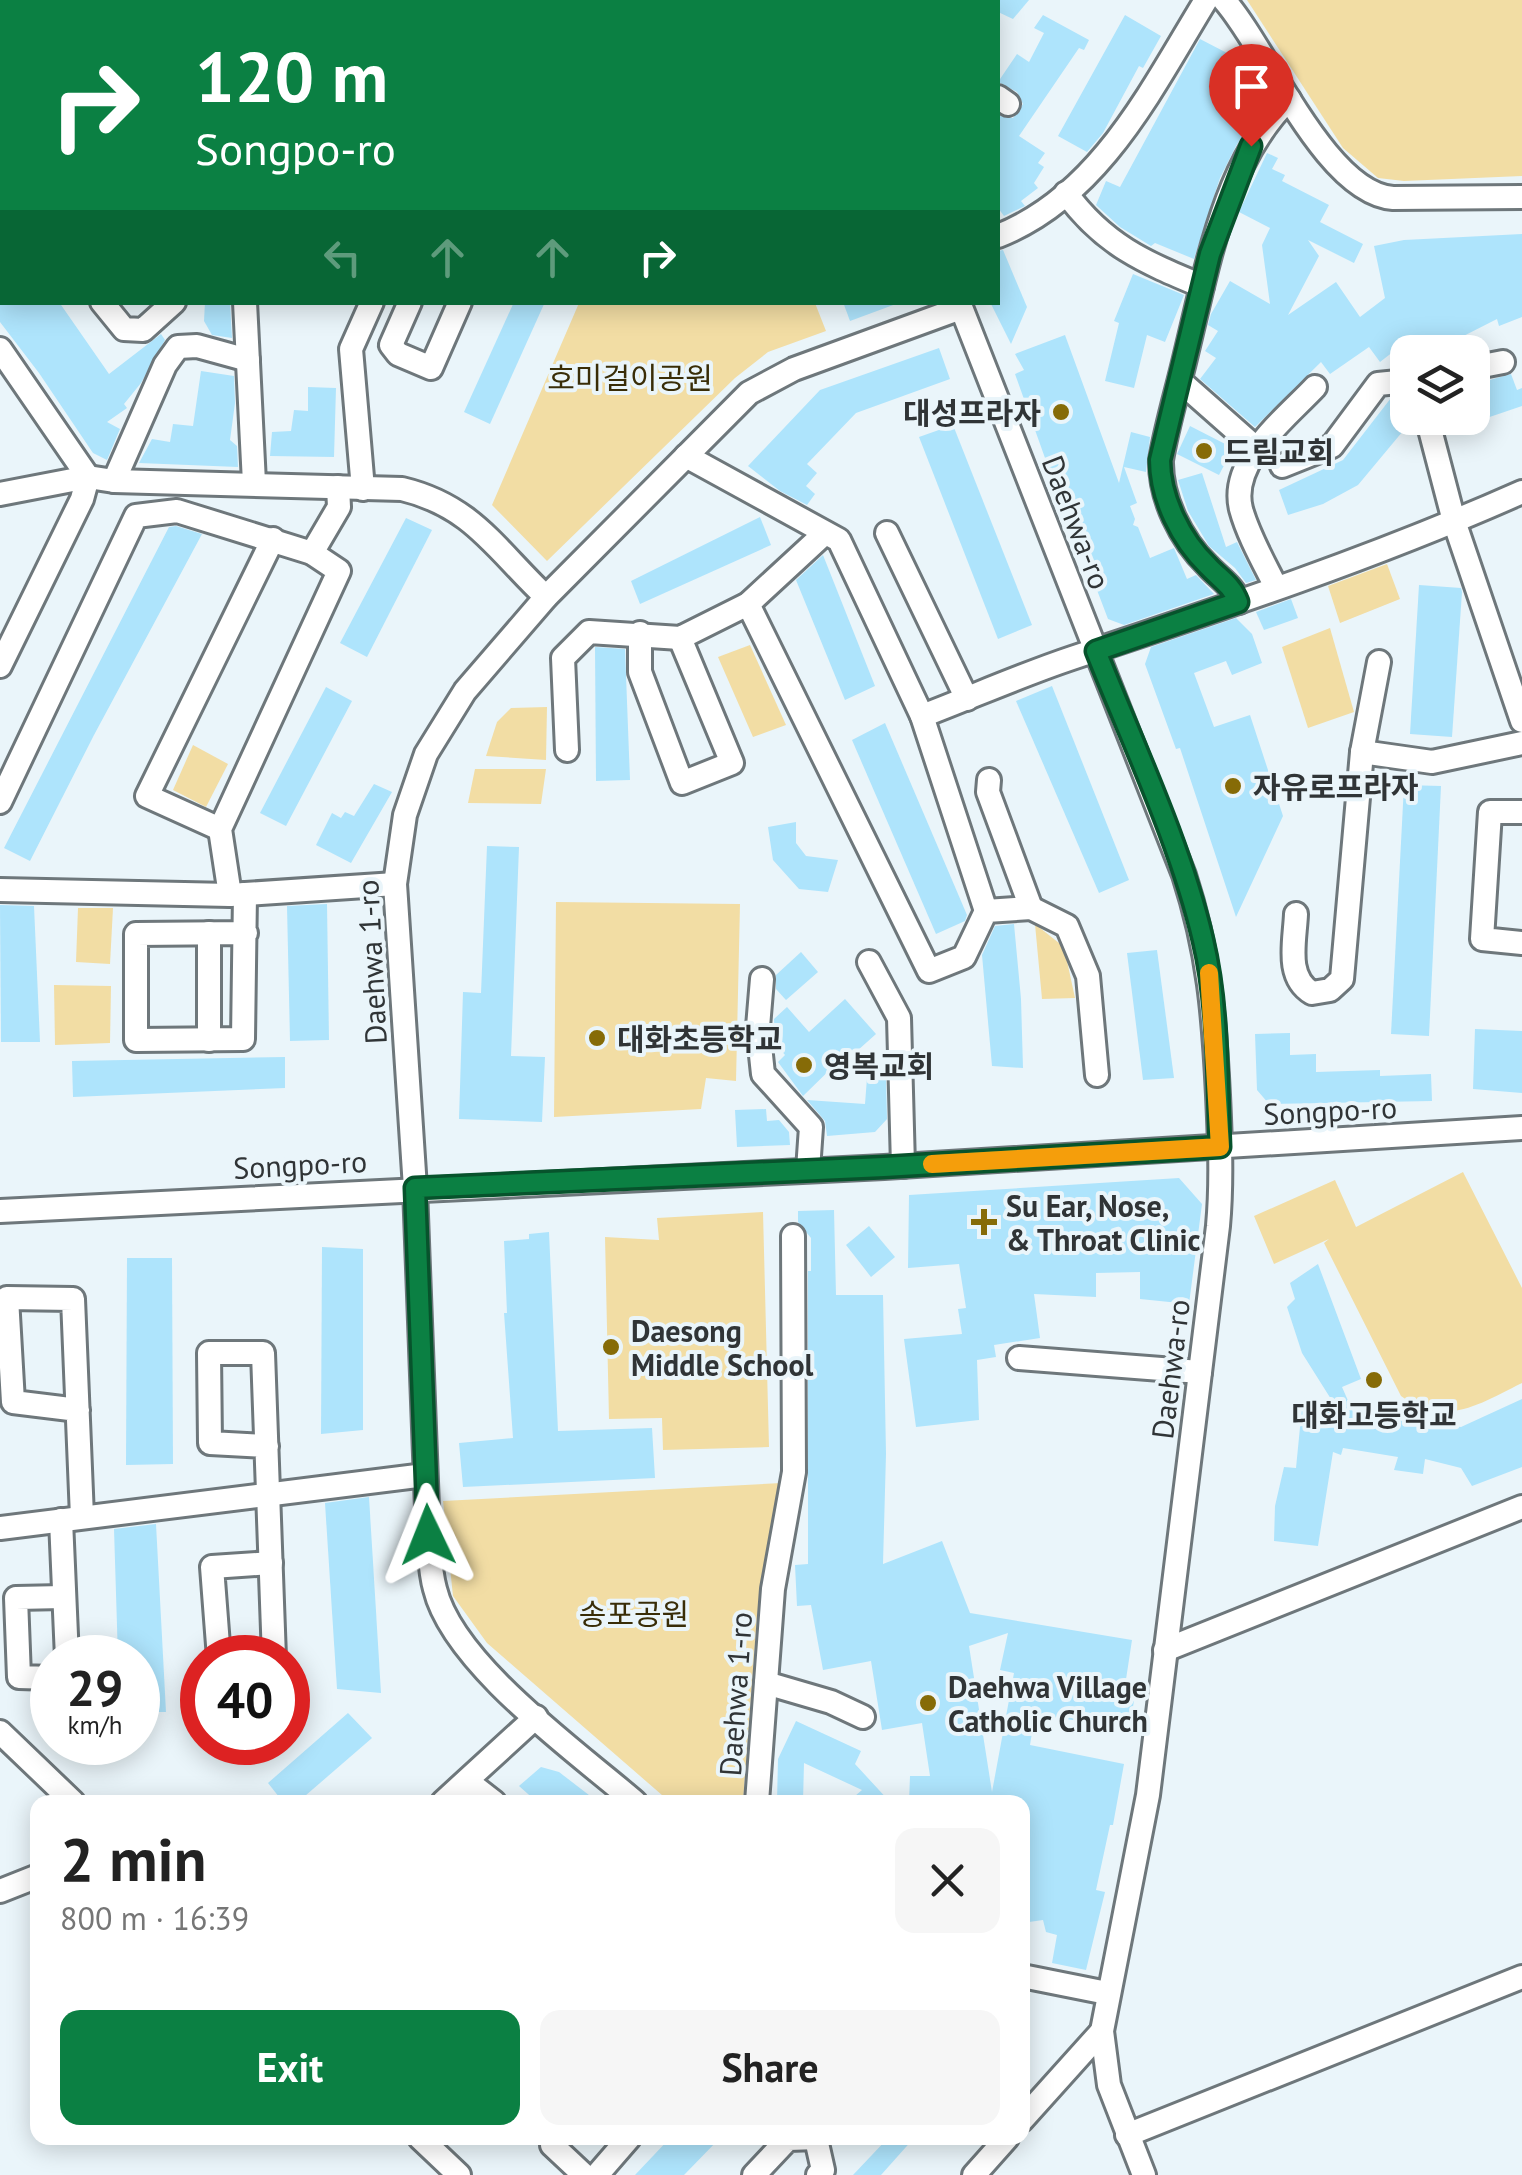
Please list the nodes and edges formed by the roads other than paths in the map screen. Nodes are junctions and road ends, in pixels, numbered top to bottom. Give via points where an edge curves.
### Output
1 (1206, 0) edge
2 (1224, 0) edge
3 (1289, 99) junction
4 (1066, 193) junction
5 (1522, 197) edge
6 (1000, 235) edge
7 (1202, 286) junction
8 (104, 305) edge
9 (171, 305) edge
10 (245, 305) edge
11 (371, 305) edge
12 (409, 305) edge
13 (459, 305) edge
14 (959, 306) edge
15 (0, 349) edge
16 (248, 360) junction
17 (1503, 362) dead end
18 (1490, 365) edge
19 (1180, 382) junction
20 (1390, 383) edge
21 (1315, 387) dead end
22 (1431, 435) edge
23 (1257, 449) junction
24 (686, 456) junction
25 (1282, 466) dead end
26 (88, 477) junction
27 (114, 481) junction
28 (254, 482) junction
29 (338, 487) junction
30 (363, 489) junction
31 (1522, 492) edge
32 (0, 494) edge
33 (1454, 521) junction
34 (824, 532) junction
35 (887, 533) dead end
36 (274, 540) junction
37 (312, 553) junction
38 (1276, 587) junction
39 (546, 597) junction
40 (1238, 602) junction
41 (748, 604) junction
42 (640, 633) junction
43 (680, 638) junction
44 (1096, 651) junction
45 (1379, 662) dead end
46 (0, 666) edge
47 (967, 698) junction
48 (922, 716) junction
49 (1522, 721) edge
50 (1522, 743) edge
51 (566, 750) dead end
52 (1362, 752) junction
53 (988, 780) dead end
54 (0, 802) edge
55 (1522, 812) edge
56 (220, 829) junction
57 (395, 884) junction
58 (0, 890) edge
59 (237, 894) junction
60 (1030, 908) junction
61 (986, 911) junction
62 (1296, 914) dead end
63 (209, 933) junction
64 (246, 933) junction
65 (1522, 943) edge
66 (869, 962) dead end
67 (762, 978) dead end
68 (210, 1040) junction
69 (1097, 1074) dead end
70 (1522, 1128) edge
71 (1220, 1147) junction
72 (903, 1166) junction
73 (808, 1170) junction
74 (415, 1188) junction
75 (0, 1211) edge
76 (793, 1236) dead end
77 (1019, 1358) dead end
78 (1200, 1372) junction
79 (78, 1410) junction
80 (267, 1446) junction
81 (426, 1475) junction
82 (269, 1494) junction
83 (1522, 1507) edge
84 (72, 1519) junction
85 (0, 1528) edge
86 (272, 1563) junction
87 (63, 1597) junction
88 (65, 1635) edge
89 (216, 1635) edge
90 (274, 1635) edge
91 (1165, 1650) junction
92 (30, 1677) edge
93 (766, 1683) junction
94 (863, 1717) dead end
95 (536, 1718) junction
96 (0, 1732) edge
97 (467, 1782) junction
98 (66, 1795) edge
99 (452, 1795) edge
100 (485, 1795) edge
101 (627, 1795) edge
102 (758, 1795) edge
103 (30, 1879) edge
104 (0, 1891) edge
105 (1030, 1978) edge
106 (1522, 1978) edge
107 (1107, 1994) junction
108 (1102, 2030) junction
109 (1030, 2111) edge
110 (1126, 2135) junction
111 (427, 2145) edge
112 (553, 2145) edge
113 (624, 2145) edge
114 (782, 2145) edge
115 (818, 2145) edge
116 (1001, 2145) edge
117 (459, 2175) edge
118 (584, 2175) edge
119 (597, 2175) edge
120 (754, 2175) edge
121 (818, 2175) edge
122 (974, 2175) edge
123 (1144, 2175) edge

1 - 4 street via 1126,132
2 - 3 street
3 - 5 street via 1343,171 1372,195
3 - 7 street via 1251,146
4 - 6 street
4 - 7 street via 1117,246
7 - 19 street
8 - 9 street via 124,329 143,330
10 - 16 street
11 - 30 street via 351,349
12 - 13 street via 391,345 432,368
14 - 24 street, Daehwa 1-ro via 769,379
14 - 44 street, Daehwa-ro
15 - 26 street
16 - 27 street via 178,347
16 - 28 street
17 - 18 street
19 - 23 street
19 - 40 street via 1160,460 1162,478 1180,530
20 - 25 street via 1378,384 1332,446
21 - 23 street
22 - 33 street
23 - 38 street via 1240,498
24 - 34 street
24 - 39 street, Daehwa 1-ro
26 - 27 street
26 - 32 street
26 - 46 street
27 - 28 street
28 - 29 street
29 - 30 street
29 - 37 street via 339,507
30 - 39 street via 402,489 454,508
31 - 33 street
33 - 38 street
33 - 49 street
34 - 41 street
34 - 48 street via 839,540
35 - 47 street
36 - 37 street
36 - 54 street via 177,511 136,516
36 - 56 street via 147,796
37 - 56 street via 340,570
38 - 40 street
39 - 57 street, Daehwa 1-ro via 465,690 426,754 405,815
40 - 44 street
41 - 43 street
41 - 61 street via 929,972 964,957
42 - 43 street
42 - 43 street via 640,672 682,783 732,763
42 - 51 street via 590,632 563,658
44 - 47 street
44 - 71 street, Daehwa-ro via 1204,942
45 - 52 street
47 - 48 street
48 - 61 street
50 - 52 street via 1432,762
52 - 62 street via 1342,979 1330,990 1312,993 1294,973
53 - 60 street
55 - 65 street via 1490,812 1482,939
56 - 59 street
57 - 59 street
57 - 74 street, Daehwa 1-ro
58 - 59 street
59 - 64 street
60 - 61 street
60 - 69 street via 1067,926 1088,976
63 - 64 street
63 - 68 street
63 - 68 street via 136,934 136,1040
64 - 68 street via 243,1039
66 - 72 street via 898,1018
67 - 73 street via 763,1074 811,1127
70 - 71 street, Songpo-ro
71 - 72 street, Songpo-ro
71 - 78 street, Daehwa-ro via 1221,1194
72 - 73 street, Songpo-ro
73 - 74 street, Songpo-ro
74 - 75 street, Songpo-ro
74 - 81 street, Daehwa 1-ro
76 - 93 street, Daehwa 1-ro via 794,1472 773,1589
77 - 78 street
78 - 91 street, Daehwa-ro
79 - 79 street via 13,1402 7,1298 73,1300
79 - 84 street
80 - 80 street via 263,1352 209,1353 210,1443
80 - 82 street
81 - 82 street
81 - 95 street, Daehwa 1-ro via 435,1592 473,1656
82 - 84 street
82 - 86 street
83 - 91 street
84 - 85 street
84 - 87 street
86 - 89 street via 212,1568
86 - 90 street
87 - 88 street
87 - 92 street via 16,1598 19,1677
91 - 107 street, Daehwa-ro via 1138,1856
93 - 94 street
93 - 102 street, Daehwa 1-ro
95 - 97 street
95 - 101 street, Daehwa 1-ro
96 - 98 street
97 - 99 street
97 - 100 street
103 - 104 street
105 - 107 street
106 - 110 street
107 - 108 street, Daehwa-ro
108 - 109 street
108 - 110 street, Daehwa-ro via 1109,2085
110 - 123 street, Daehwa-ro
111 - 117 street
112 - 118 street
113 - 119 street
114 - 120 street
115 - 121 street via 823,2170
116 - 122 street

